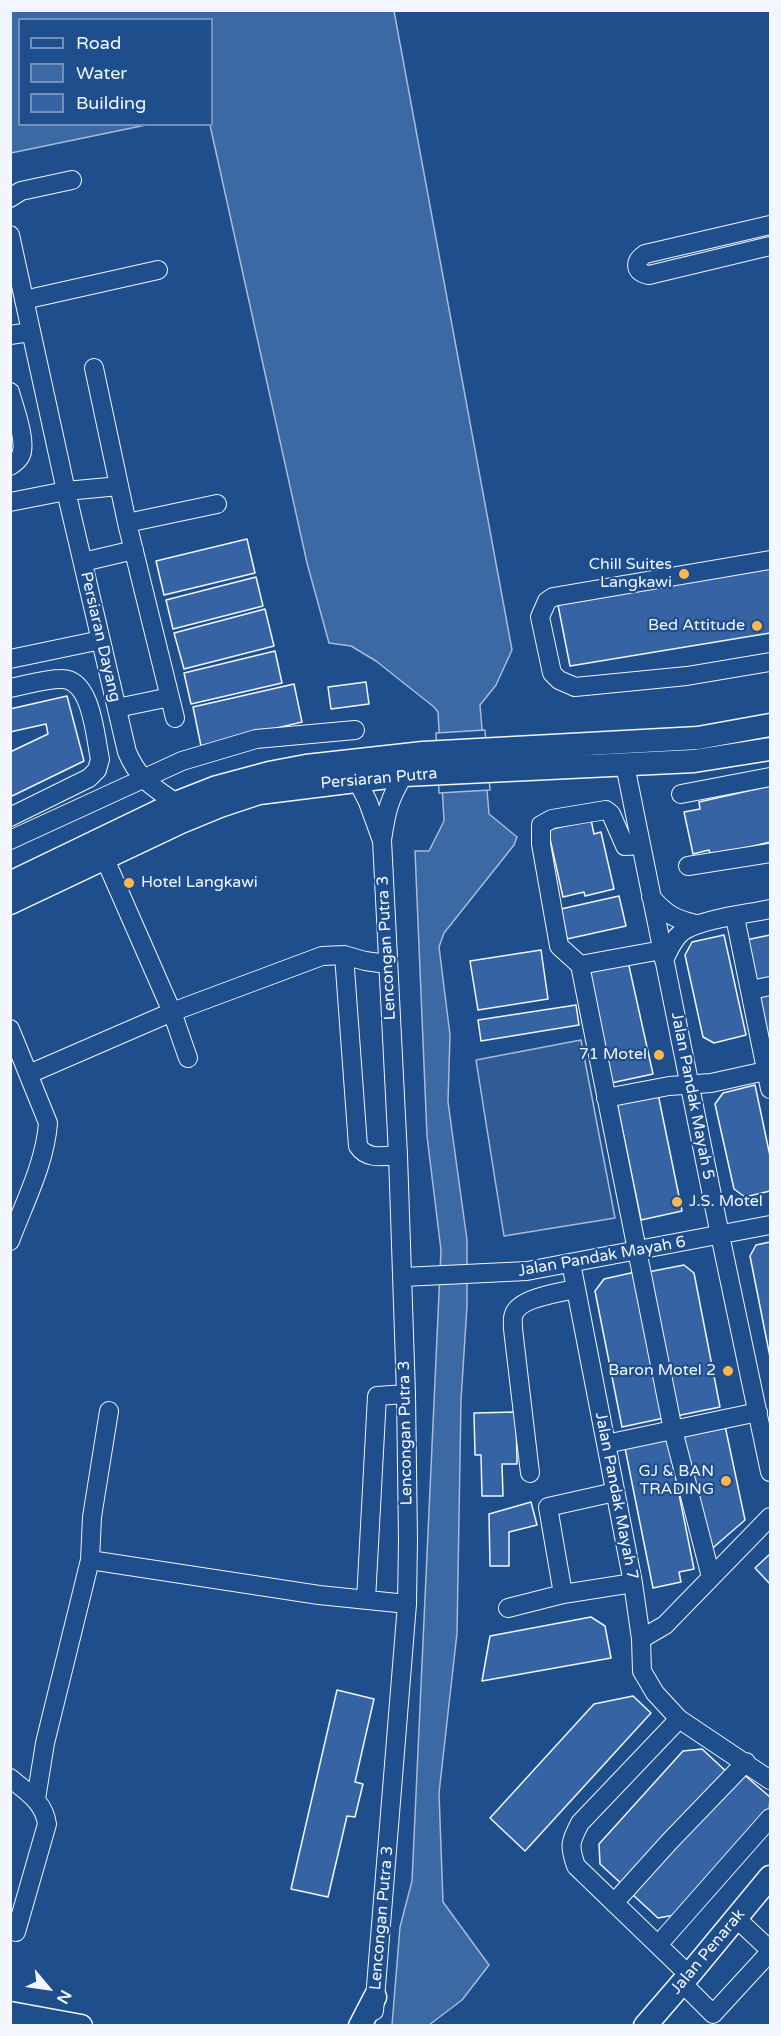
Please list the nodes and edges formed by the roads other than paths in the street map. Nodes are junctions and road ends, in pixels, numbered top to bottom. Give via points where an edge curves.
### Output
1 (72, 180) dead end
2 (10, 198) edge
3 (771, 225) edge
4 (10, 235) edge
5 (771, 246) edge
6 (158, 270) dead end
7 (24, 300) junction
8 (30, 332) junction
9 (10, 335) edge
10 (94, 368) dead end
11 (10, 392) edge
12 (10, 466) edge
13 (119, 486) junction
14 (66, 491) junction
15 (10, 502) edge
16 (217, 504) dead end
17 (127, 523) junction
18 (134, 550) junction
19 (771, 560) edge
20 (83, 562) junction
21 (101, 640) junction
22 (11, 654) edge
23 (771, 662) edge
24 (10, 688) edge
25 (170, 697) junction
26 (118, 713) junction
27 (175, 718) dead end
28 (92, 724) junction
29 (771, 725) edge
30 (355, 730) dead end
31 (771, 749) edge
32 (497, 759) junction
33 (625, 765) junction
34 (417, 767) junction
35 (771, 777) edge
36 (143, 780) junction
37 (357, 780) junction
38 (681, 794) dead end
39 (176, 803) junction
40 (10, 817) edge
41 (10, 840) edge
42 (382, 840) junction
43 (641, 845) junction
44 (771, 853) edge
45 (105, 859) junction
46 (688, 866) dead end
47 (10, 883) edge
48 (651, 897) junction
49 (10, 903) edge
50 (771, 909) edge
51 (735, 917) junction
52 (696, 924) junction
53 (344, 955) junction
54 (663, 955) junction
55 (387, 964) junction
56 (580, 965) junction
57 (771, 986) edge
58 (751, 990) junction
59 (172, 1012) junction
60 (10, 1029) edge
61 (188, 1058) dead end
62 (29, 1074) junction
63 (769, 1076) edge
64 (689, 1084) junction
65 (606, 1098) junction
66 (398, 1155) junction
67 (771, 1225) edge
68 (720, 1235) junction
69 (10, 1241) edge
70 (636, 1251) junction
71 (572, 1263) junction
72 (403, 1277) junction
73 (576, 1289) junction
74 (406, 1394) junction
75 (109, 1411) dead end
76 (758, 1412) junction
77 (673, 1430) junction
78 (606, 1444) junction
79 (771, 1472) edge
80 (530, 1473) dead end
81 (615, 1492) junction
82 (771, 1517) edge
83 (90, 1560) junction
84 (711, 1577) junction
85 (633, 1583) junction
86 (563, 1594) junction
87 (366, 1600) junction
88 (407, 1604) junction
89 (508, 1608) dead end
90 (641, 1639) junction
91 (679, 1719) junction
92 (746, 1762) junction
93 (10, 1778) edge
94 (771, 1780) edge
95 (36, 1798) junction
96 (771, 1818) edge
97 (771, 1876) edge
98 (614, 1903) junction
99 (736, 1918) junction
100 (16, 1932) dead end
101 (658, 1945) junction
102 (771, 1951) edge
103 (686, 1979) junction
104 (375, 1997) junction
105 (15, 2017) edge
106 (76, 2025) edge
107 (360, 2025) edge
108 (373, 2025) edge
109 (645, 2025) edge

1 - 2 street via 21,191
3 - 5 street via 645,254 636,264 642,274 649,275
4 - 7 street, Persiaran Dayang
6 - 7 street
7 - 8 street, Persiaran Dayang
8 - 9 street
8 - 14 street, Persiaran Dayang
10 - 13 street
11 - 12 street via 23,445 21,455
13 - 14 street
13 - 17 street
14 - 15 street
14 - 20 street, Persiaran Dayang
16 - 17 street
17 - 18 street
18 - 20 street
18 - 25 street
19 - 23 street via 553,597 540,617 552,673 575,687 687,676
20 - 21 street, Persiaran Dayang
21 - 22 street
21 - 26 street, Persiaran Dayang
24 - 28 street via 62,679 76,683 86,696
25 - 26 street
25 - 27 street
26 - 28 street
26 - 36 street, Persiaran Dayang via 127,752
28 - 40 street via 100,759 94,774
29 - 32 main road, Persiaran Putra via 698,738
30 - 36 street via 256,739 182,761
31 - 33 main road, Persiaran Putra via 694,761
32 - 33 main road, Persiaran Putra
32 - 34 main road, Persiaran Putra
33 - 43 street, Jalan Pandak Mayah 5
34 - 37 main road, Persiaran Putra
34 - 39 main road, Persiaran Putra via 269,772
34 - 42 street via 393,792
35 - 38 street
36 - 39 street
36 - 41 street
37 - 42 street
37 - 45 main road, Persiaran Putra via 259,793 220,806
39 - 47 main road, Persiaran Putra
42 - 55 street, Lencongan Putra 3
43 - 48 street, Jalan Pandak Mayah 5
43 - 56 street via 625,846 606,810 552,819 541,825 559,946
44 - 46 street
45 - 49 main road, Persiaran Putra
45 - 59 street
48 - 52 street via 665,912
48 - 54 street, Jalan Pandak Mayah 5
50 - 51 street
51 - 52 street
51 - 58 street
52 - 54 street via 682,932
53 - 55 street
53 - 59 street via 322,956
53 - 66 street via 358,1146 372,1156
54 - 56 street
54 - 64 street, Jalan Pandak Mayah 5
55 - 66 street, Lencongan Putra 3
56 - 65 street
57 - 58 street
58 - 63 street
59 - 61 street
59 - 62 street
60 - 62 street
62 - 69 street via 48,1123 47,1137
63 - 64 street
64 - 65 street
64 - 68 street, Jalan Pandak Mayah 5
65 - 70 street
66 - 72 street, Lencongan Putra 3
67 - 68 street, Jalan Pandak Mayah 6
68 - 70 street, Jalan Pandak Mayah 6
68 - 76 street, Jalan Pandak Mayah 5
70 - 71 street, Jalan Pandak Mayah 6
70 - 77 street
71 - 72 street, Jalan Pandak Mayah 6 via 527,1271
71 - 73 street, Jalan Pandak Mayah 7
72 - 74 street, Lencongan Putra 3
73 - 78 street, Jalan Pandak Mayah 7
73 - 80 street via 535,1299 520,1305 514,1313
74 - 87 street via 377,1396
74 - 88 street, Lencongan Putra 3
75 - 83 street via 92,1517
76 - 77 street
76 - 79 street, Jalan Pandak Mayah 5
77 - 78 street
77 - 84 street
78 - 81 street, Jalan Pandak Mayah 7
81 - 85 street, Jalan Pandak Mayah 7
81 - 86 street via 548,1506
82 - 84 street
83 - 87 street
83 - 95 street via 47,1732
84 - 90 street via 665,1624
85 - 86 street
85 - 90 street, Jalan Pandak Mayah 7
86 - 89 street
87 - 88 street
88 - 104 street, Lencongan Putra 3
90 - 91 street, Jalan Pandak Mayah 7 via 642,1671 655,1693
91 - 92 street, Jalan Pandak Mayah 7
91 - 98 street via 580,1823 572,1839 570,1849 576,1866
92 - 94 street, Jalan Pandak Mayah 7
92 - 98 street
93 - 95 street
95 - 100 street via 47,1824
96 - 101 street
97 - 99 main road, Jalan Penarak
98 - 101 street
99 - 102 street
99 - 103 main road, Jalan Penarak
101 - 103 street
102 - 103 street via 713,2014
103 - 109 main road, Jalan Penarak
104 - 107 main road
104 - 108 street, Lencongan Putra 3
105 - 106 main road

